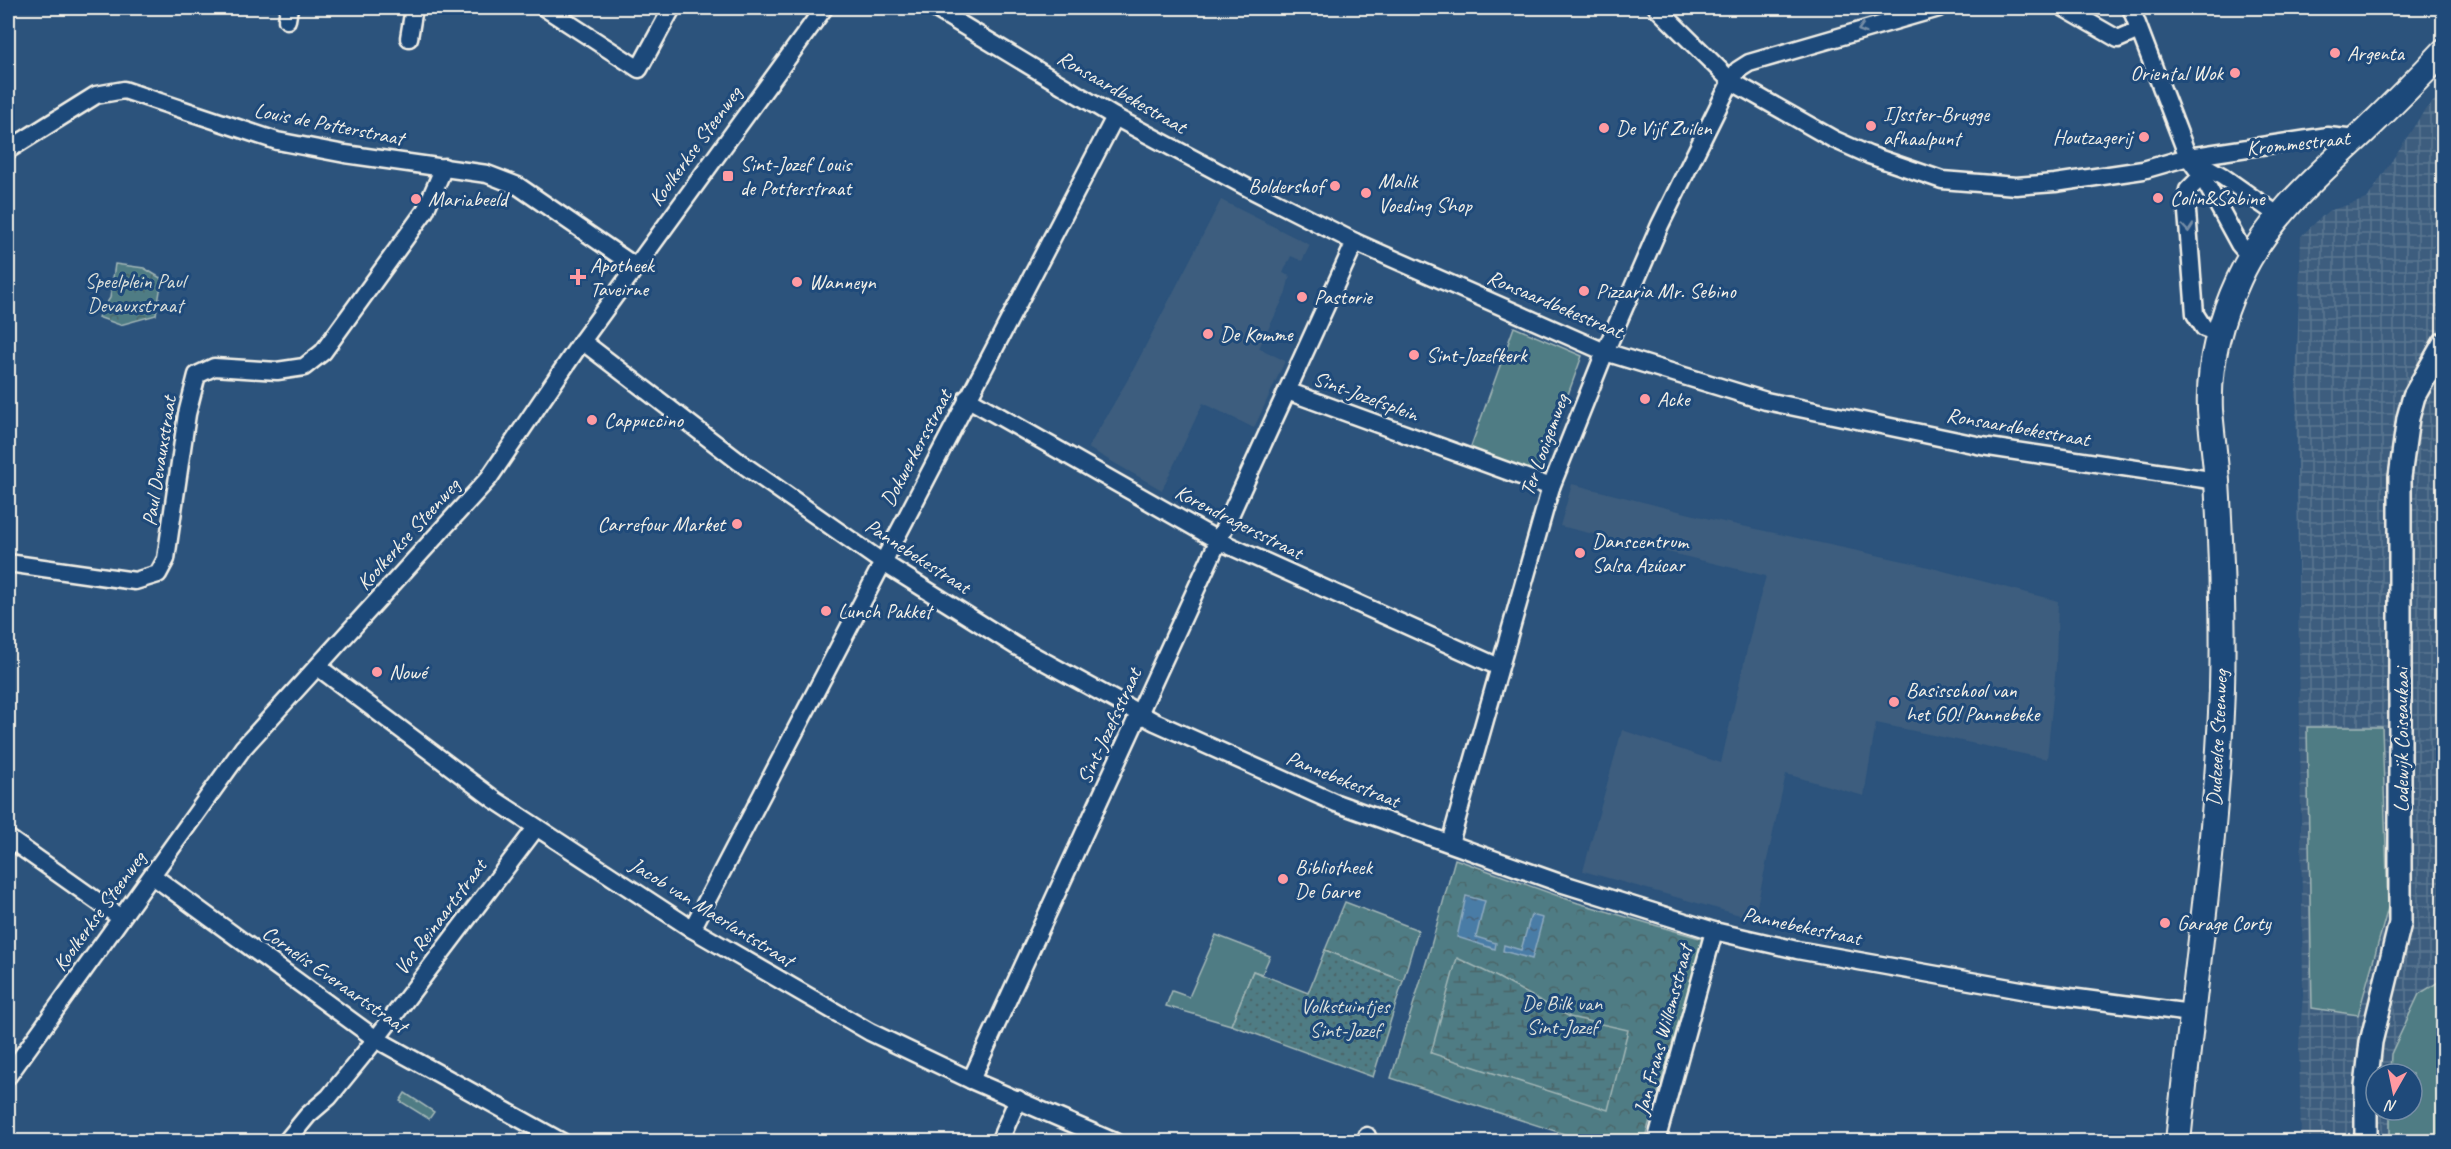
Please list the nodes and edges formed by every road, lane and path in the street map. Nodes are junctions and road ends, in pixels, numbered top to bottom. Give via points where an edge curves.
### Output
1 (414, 8) edge
2 (545, 8) edge
3 (672, 8) edge
4 (824, 8) edge
5 (934, 8) edge
6 (1657, 8) edge
7 (1939, 8) edge
8 (2064, 8) edge
9 (2131, 8) edge
10 (2139, 30) junction
11 (409, 38) dead end
12 (2444, 51) edge
13 (1731, 81) junction
14 (1115, 117) junction
15 (2357, 139) junction
16 (8, 150) edge
17 (2188, 157) junction
18 (444, 167) junction
19 (2202, 176) junction
20 (2279, 216) junction
21 (1354, 242) junction
22 (2250, 257) junction
23 (636, 267) junction
24 (2218, 333) junction
25 (582, 341) junction
26 (2444, 343) edge
27 (1605, 352) junction
28 (1287, 391) junction
29 (967, 398) junction
30 (2217, 481) junction
31 (1551, 486) junction
32 (1219, 541) junction
33 (882, 562) junction
34 (8, 563) edge
35 (318, 667) junction
36 (1499, 667) junction
37 (1139, 714) junction
38 (536, 828) junction
39 (8, 838) edge
40 (1450, 843) junction
41 (153, 876) junction
42 (121, 918) junction
43 (692, 928) junction
44 (1714, 931) junction
45 (2191, 1013) junction
46 (376, 1039) junction
47 (8, 1076) edge
48 (971, 1080) junction
49 (1018, 1099) junction
50 (286, 1142) edge
51 (562, 1142) edge
52 (999, 1142) edge
53 (1115, 1142) edge
54 (1656, 1142) edge
55 (2178, 1142) edge
56 (2366, 1142) edge

1 - 11 street
2 - 3 street via 639,69
4 - 23 street, Koolkerkse Steenweg
5 - 14 street, Ronsaardbekestraat
6 - 13 street, Krommestraat
7 -> 13 street via 1749,63
8 - 10 street via 2118,39
9 - 10 street
10 - 17 street
12 - 15 main road, Krommestraat
13 - 17 street, Krommestraat via 1833,139 1942,180 2016,186 2055,183 2143,170
13 - 27 street, Ter Looigemweg via 1660,225
14 - 21 street, Ronsaardbekestraat
14 - 29 street, Dokwerkersstraat
15 - 17 street, Krommestraat via 2328,136
15 - 20 main road, Dudzeelse Steenweg
16 - 18 street, Louis de Potterstraat via 96,95 124,90 277,141
17 - 19 street
17 - 20 street
18 - 23 street, Louis de Potterstraat via 487,174 518,186
18 - 34 street, Paul Devauxstraat via 425,211 323,352 303,367 277,371 214,368 197,375 187,414 166,559 158,574 135,581
19 - 22 street
19 -> 24 street via 2188,190 2186,199 2195,314 2204,328
20 - 22 main road, Dudzeelse Steenweg
21 - 27 street, Ronsaardbekestraat
21 - 28 street, Sint-Jozefsplein
22 - 24 main road, Dudzeelse Steenweg
23 - 25 street, Koolkerkse Steenweg
24 - 30 main road, Dudzeelse Steenweg via 2210,408
25 - 33 street, Pannebekestraat via 738,461
25 - 35 street, Koolkerkse Steenweg via 489,478
26 - 56 street, Lodewijk Coiseaukaai via 2414,396 2400,477 2400,923 2371,1042
27 - 30 street, Ronsaardbekestraat via 1766,401 1982,446
27 - 31 street, Ter Looigemweg
28 - 31 street, Sint-Jozefsplein
28 - 32 street, Sint-Jozefsstraat
29 - 32 street, Korendragersstraat
29 - 33 street, Dokwerkersstraat
30 - 45 main road, Dudzeelse Steenweg via 2220,747
31 - 36 street, Ter Looigemweg
32 - 36 street, Korendragersstraat
32 - 37 street, Sint-Jozefsstraat
33 - 37 street, Pannebekestraat via 1016,646
33 - 43 street, Dokwerkersstraat
35 - 38 street, Jacob van Maerlantstraat
35 - 41 street, Koolkerkse Steenweg via 243,748
36 - 40 street, Ter Looigemweg
37 - 40 street, Pannebekestraat via 1336,803
37 - 48 street, Sint-Jozefsstraat
38 - 43 street, Jacob van Maerlantstraat
38 - 46 street, Vos Reinaartstraat
39 - 42 street
40 - 44 street, Pannebekestraat
41 - 42 street, Koolkerkse Steenweg
41 - 46 street, Cornelis Everaartstraat
42 - 47 street, Koolkerkse Steenweg
43 - 48 street, Jacob van Maerlantstraat via 870,1032
44 - 45 street, Pannebekestraat via 1797,950 2032,992
44 - 54 street, Jan Frans Willemsstraat
45 - 55 main road, Dudzeelse Steenweg
46 - 50 street, Vos Reinaartstraat
46 - 51 street, Cornelis Everaartstraat
48 - 49 street, Jacob van Maerlantstraat
49 - 52 street
49 - 53 street, Jacob van Maerlantstraat

